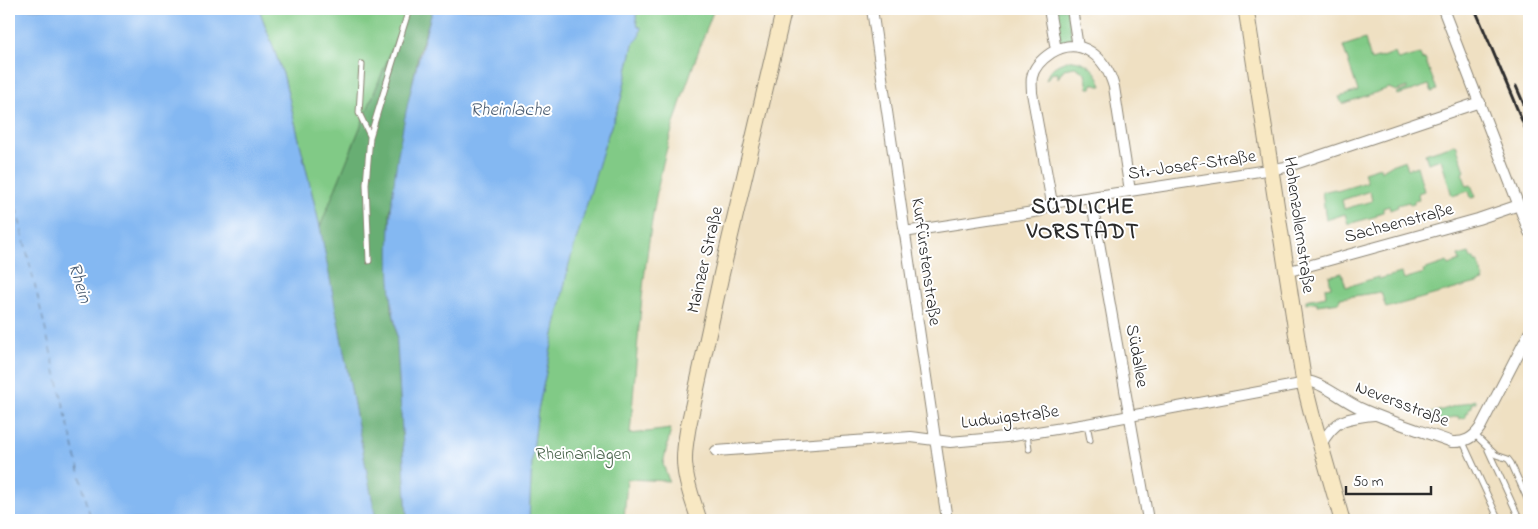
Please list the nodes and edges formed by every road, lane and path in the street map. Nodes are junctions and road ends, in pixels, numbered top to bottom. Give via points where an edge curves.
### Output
1 (409, 9) edge
2 (784, 9) edge
3 (872, 9) edge
4 (1049, 9) edge
5 (1072, 9) edge
6 (1246, 9) edge
7 (1443, 9) edge
8 (1078, 47) junction
9 (1056, 50) junction
10 (362, 64) dead end
11 (1480, 102) junction
12 (370, 137) junction
13 (1271, 170) junction
14 (1130, 191) junction
15 (1090, 197) junction
16 (1052, 203) junction
17 (1520, 205) junction
18 (904, 232) junction
19 (1529, 232) edge
20 (369, 261) dead end
21 (1286, 272) junction
22 (1529, 333) edge
23 (1304, 382) junction
24 (1376, 415) junction
25 (1131, 416) junction
26 (1087, 424) junction
27 (1027, 434) junction
28 (1475, 434) junction
29 (935, 440) junction
30 (1090, 440) dead end
31 (1462, 442) junction
32 (1320, 446) junction
33 (1487, 448) junction
34 (1029, 449) dead end
35 (716, 451) dead end
36 (1529, 503) edge
37 (699, 520) edge
38 (947, 520) edge
39 (1148, 520) edge
40 (1342, 520) edge
41 (1499, 520) edge
42 (1520, 520) edge

1 - 12 lane
2 - 37 street, Mainzer Straße via 688,428 684,467
3 - 18 street, Kurfürstenstraße
4 - 9 street
5 - 8 street
6 - 13 street, Hohenzollernstraße
7 - 11 street
8 - 9 street
8 - 14 street via 1098,57 1111,76
9 - 16 street via 1036,67 1032,78
10 - 12 lane via 359,113
11 - 13 street, St.-Josef-Straße
11 - 17 street
12 - 20 lane via 366,184
13 - 14 street, St.-Josef-Straße
13 - 21 street, Hohenzollernstraße
14 - 15 street, St.-Josef-Straße
15 - 16 street, St.-Josef-Straße
15 - 25 street, Südallee
16 - 18 street, St.-Josef-Straße via 1040,211
17 - 19 street
17 - 21 street, Sachsenstraße
18 - 29 street, Kurfürstenstraße
21 - 23 street, Hohenzollernstraße
22 - 28 street
23 - 24 street, Neversstraße via 1318,383
23 - 25 street, Ludwigstraße
23 - 32 street, Hohenzollernstraße
24 - 31 street, Neversstraße via 1452,442
24 - 32 street via 1342,420
25 - 26 street, Ludwigstraße
25 - 39 street, Südallee
26 - 27 street, Ludwigstraße
26 - 30 lane
27 - 29 street, Ludwigstraße
27 - 34 lane
28 - 31 street
28 - 33 lane
29 - 35 street, Ludwigstraße via 911,437
29 - 38 street, Kurfürstenstraße
31 - 41 lane
32 - 40 street, Hohenzollernstraße
33 - 36 lane via 1511,463
33 - 42 lane

